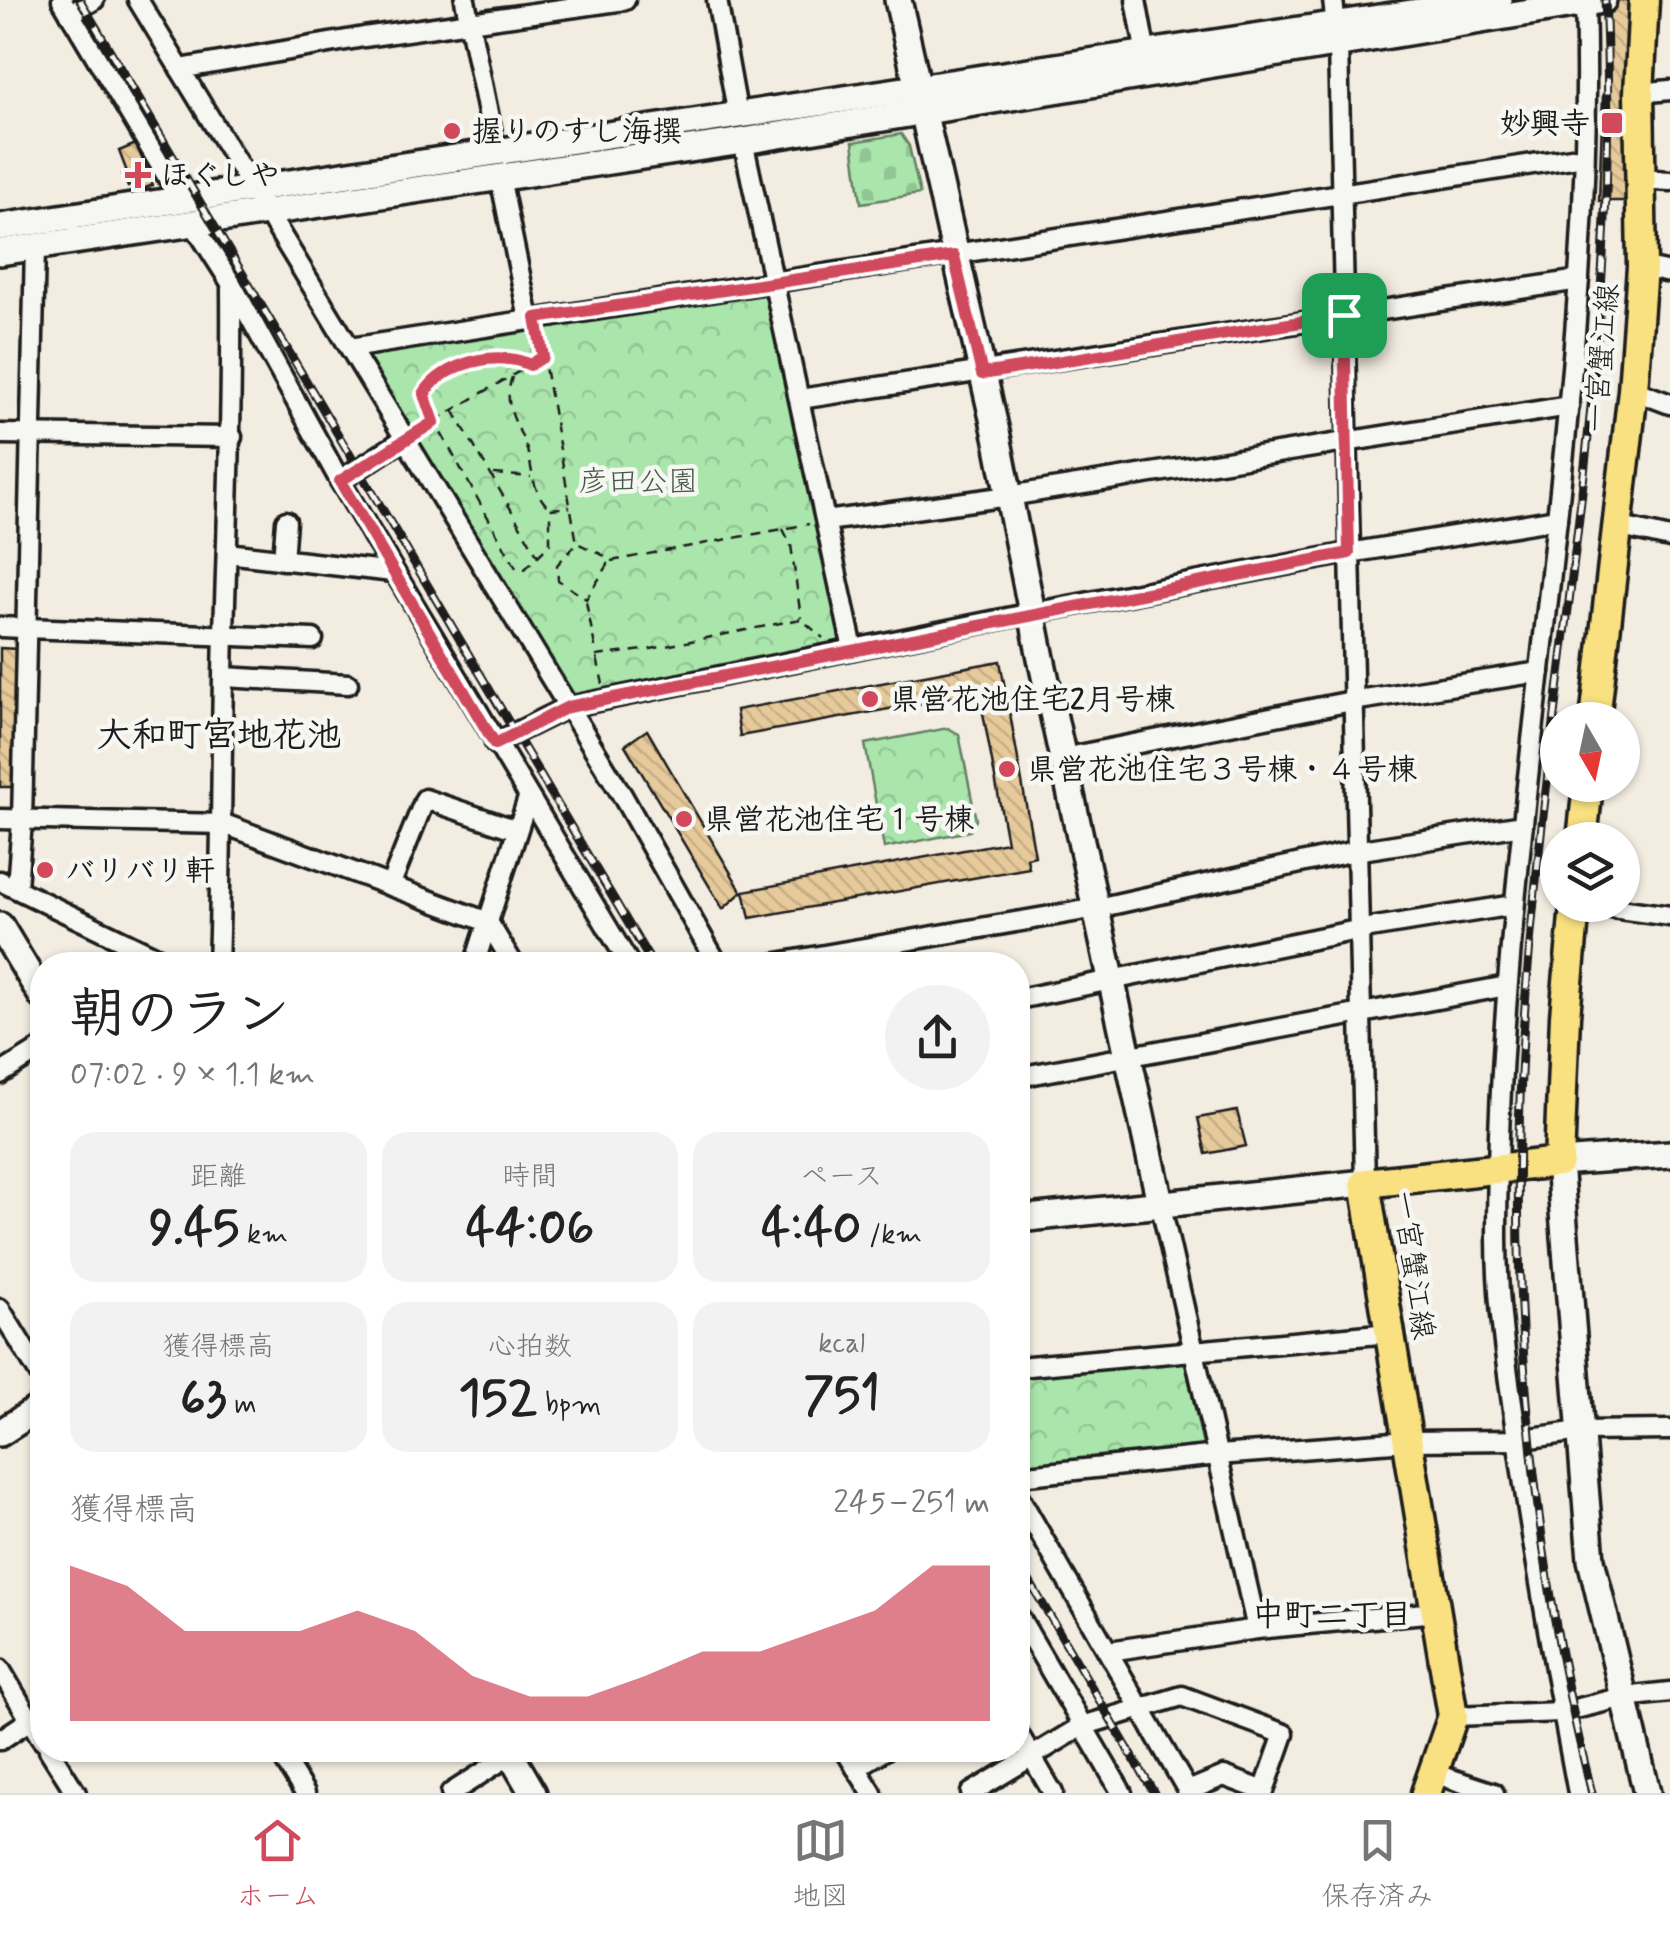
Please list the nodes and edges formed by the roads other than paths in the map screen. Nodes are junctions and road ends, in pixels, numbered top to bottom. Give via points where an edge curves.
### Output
1 (94, 0) edge
2 (138, 0) edge
3 (465, 0) edge
4 (625, 0) edge
5 (717, 0) edge
6 (898, 0) edge
7 (1136, 0) edge
8 (1498, 0) edge
9 (1644, 0) edge
10 (1591, 1) edge
11 (66, 7) edge
12 (470, 21) junction
13 (1336, 24) edge
14 (1146, 55) junction
15 (180, 69) junction
16 (1670, 90) edge
17 (1639, 94) junction
18 (918, 99) junction
19 (738, 116) junction
20 (744, 141) junction
21 (1584, 156) junction
22 (498, 165) junction
23 (1639, 179) junction
24 (1670, 181) edge
25 (253, 189) junction
26 (1342, 192) junction
27 (176, 200) junction
28 (266, 212) junction
29 (194, 225) junction
30 (0, 227) edge
31 (34, 247) junction
32 (0, 252) edge
33 (954, 256) junction
34 (1642, 267) junction
35 (1670, 273) edge
36 (1579, 280) junction
37 (231, 283) junction
38 (776, 283) junction
39 (1344, 315) junction
40 (533, 319) junction
41 (350, 348) junction
42 (982, 374) junction
43 (1632, 390) junction
44 (800, 399) junction
45 (1670, 404) edge
46 (1569, 406) junction
47 (0, 434) edge
48 (32, 435) junction
49 (232, 437) junction
50 (403, 440) junction
51 (1346, 443) junction
52 (340, 481) junction
53 (1009, 496) junction
54 (1557, 519) junction
55 (286, 521) dead end
56 (826, 521) junction
57 (1616, 526) junction
58 (1670, 538) edge
59 (228, 553) junction
60 (1349, 553) junction
61 (283, 560) junction
62 (394, 572) junction
63 (1032, 613) junction
64 (0, 627) edge
65 (27, 628) junction
66 (224, 634) junction
67 (313, 640) dead end
68 (846, 651) junction
69 (1540, 672) junction
70 (224, 677) junction
71 (348, 684) dead end
72 (1352, 701) junction
73 (1597, 702) edge
74 (568, 707) junction
75 (495, 744) junction
76 (1063, 758) junction
77 (528, 798) junction
78 (0, 820) edge
79 (22, 820) junction
80 (224, 824) junction
81 (1523, 826) junction
82 (517, 830) junction
83 (1355, 851) junction
84 (9, 884) edge
85 (390, 886) junction
86 (1514, 905) junction
87 (1097, 908) junction
88 (1640, 912) edge
89 (1670, 916) edge
90 (488, 922) junction
91 (1573, 922) edge
92 (0, 926) edge
93 (1356, 930) junction
94 (147, 952) edge
95 (219, 952) edge
96 (478, 952) edge
97 (506, 952) edge
98 (622, 952) edge
99 (710, 952) edge
100 (841, 952) edge
101 (30, 976) edge
102 (1113, 980) junction
103 (1507, 986) junction
104 (1030, 996) edge
105 (1358, 1011) junction
106 (30, 1055) edge
107 (1129, 1056) junction
108 (0, 1074) edge
109 (1030, 1075) edge
110 (1670, 1154) edge
111 (1559, 1162) junction
112 (1498, 1167) junction
113 (1365, 1183) junction
114 (1160, 1202) junction
115 (1030, 1217) edge
116 (0, 1309) edge
117 (1390, 1333) junction
118 (1194, 1350) junction
119 (30, 1358) edge
120 (1030, 1365) edge
121 (30, 1414) edge
122 (1670, 1430) edge
123 (1580, 1432) junction
124 (0, 1433) edge
125 (1517, 1440) junction
126 (1408, 1441) junction
127 (1218, 1455) junction
128 (1030, 1475) edge
129 (1030, 1516) edge
130 (1436, 1612) junction
131 (1256, 1629) junction
132 (1030, 1637) edge
133 (1109, 1651) junction
134 (0, 1669) edge
135 (1670, 1692) edge
136 (1624, 1697) junction
137 (30, 1708) edge
138 (1141, 1708) junction
139 (1563, 1712) junction
140 (1453, 1716) junction
141 (30, 1720) edge
142 (1082, 1726) junction
143 (0, 1740) edge
144 (1031, 1756) joint
145 (57, 1762) edge
146 (286, 1762) edge
147 (497, 1762) edge
148 (517, 1762) edge
149 (852, 1762) edge
150 (866, 1762) edge
151 (1021, 1762) edge
152 (856, 1768) junction
153 (1430, 1783) edge
154 (1188, 1792) edge
155 (76, 1793) edge
156 (306, 1793) edge
157 (451, 1793) edge
158 (533, 1793) edge
159 (872, 1793) edge
160 (971, 1793) edge
161 (1053, 1793) edge
162 (1122, 1793) edge
163 (1494, 1793) edge
164 (1578, 1793) edge
165 (1647, 1793) edge

1 - 11 street
2 - 15 street
3 - 12 street
4 - 12 street
5 - 19 street
6 - 18 street
7 - 14 street
8 - 13 street
9 - 17 main road, 一宮蟹江線
10 - 13 street
10 - 21 street
11 - 27 street
12 - 15 street
12 - 22 street
13 - 14 street
13 - 18 street
13 - 26 street
14 - 18 street
15 - 25 street
16 - 17 street
17 - 23 main road, 一宮蟹江線
18 - 19 street
18 - 20 street
18 - 33 street
19 - 22 street
20 - 22 street
20 - 38 street
21 - 26 street
21 - 36 street
22 - 25 street
22 - 28 street
22 - 40 street
23 - 24 street
23 - 34 main road, 一宮蟹江線
25 - 27 street
25 - 28 street
26 - 33 street
26 - 39 street
27 - 30 street
28 - 29 street
28 - 41 street
29 - 31 street
29 - 37 street
31 - 32 street
31 - 48 street
33 - 38 street
33 - 42 street
34 - 35 street
34 - 43 main road, 一宮蟹江線
36 - 39 street
36 - 46 street
37 - 49 street
37 - 52 street
38 - 40 street
38 - 44 street
39 - 42 street
39 - 51 street
40 - 41 street
41 - 50 street
42 - 44 street
42 - 53 street
43 - 45 street
43 - 57 main road, 一宮蟹江線
44 - 56 street
46 - 51 street
46 - 54 street
47 - 48 street
48 - 49 street
48 - 65 street
49 - 59 street
50 - 52 street
50 - 74 street
51 - 53 street
51 - 60 street
52 - 62 street
53 - 56 street
53 - 63 street
54 - 60 street
54 - 69 street
55 - 61 street
56 - 68 street
57 - 58 street
57 - 73 main road, 一宮蟹江線
59 - 61 street
59 - 66 street
60 - 63 street
60 - 72 street
61 - 62 street
62 - 75 street
63 - 68 street
63 - 76 street
64 - 65 street
65 - 66 street
65 - 79 street
66 - 67 street
66 - 70 street
68 - 74 street
69 - 72 street
69 - 81 street
70 - 71 street
70 - 80 street
72 - 76 street
72 - 83 street
74 - 75 street
74 - 99 street
75 - 77 street
76 - 87 street
77 - 82 street
77 - 98 street
78 - 79 street
79 - 80 street
79 - 84 street
80 - 85 street
80 - 95 street
81 - 83 street
81 - 86 street
82 - 85 street via 426,799
82 - 90 street
83 - 87 street
83 - 93 street
84 - 94 street
85 - 90 street
86 - 93 street
86 - 103 street
87 - 100 street
87 - 102 street
88 - 89 street
90 - 96 street
90 - 97 street
91 - 111 main road
92 - 101 street
93 - 102 street
93 - 105 street
102 - 104 street
102 - 107 street
103 - 105 street
103 - 112 street
105 - 107 street
105 - 113 street
106 - 108 street
107 - 109 street
107 - 114 street
110 - 111 street
111 - 112 main road, 一宮蟹江線
111 - 123 street
112 - 113 main road, 一宮蟹江線
112 - 125 street via 1500,1314
113 - 114 street
113 - 117 main road, 一宮蟹江線
114 - 115 street
114 - 118 street
116 - 119 street
117 - 118 street
117 - 126 main road, 一宮蟹江線
118 - 120 street
118 - 127 street
121 - 124 street
122 - 123 street
123 - 125 street
123 - 136 street via 1591,1560
125 - 126 street
125 - 139 street
126 - 127 street
126 - 130 main road, 一宮蟹江線
127 - 128 street
127 - 131 street
129 - 133 street
130 - 131 street
130 - 140 main road, 一宮蟹江線
131 - 133 street
132 - 142 street
133 - 138 street
134 - 137 street
135 - 136 street
136 - 139 street
136 - 165 street
138 - 142 street
138 - 154 street
138 - 154 street via 1182,1696 1284,1734 1264,1791 1224,1776
139 - 140 street
139 - 164 street
140 - 153 main road, 一宮蟹江線
141 - 143 street
142 - 144 street
142 - 162 street
144 - 161 street
145 - 155 street
146 - 156 street
147 - 157 street
148 - 158 street
149 - 152 street
150 - 152 street
151 - 160 street
152 - 159 street
153 - 163 street

